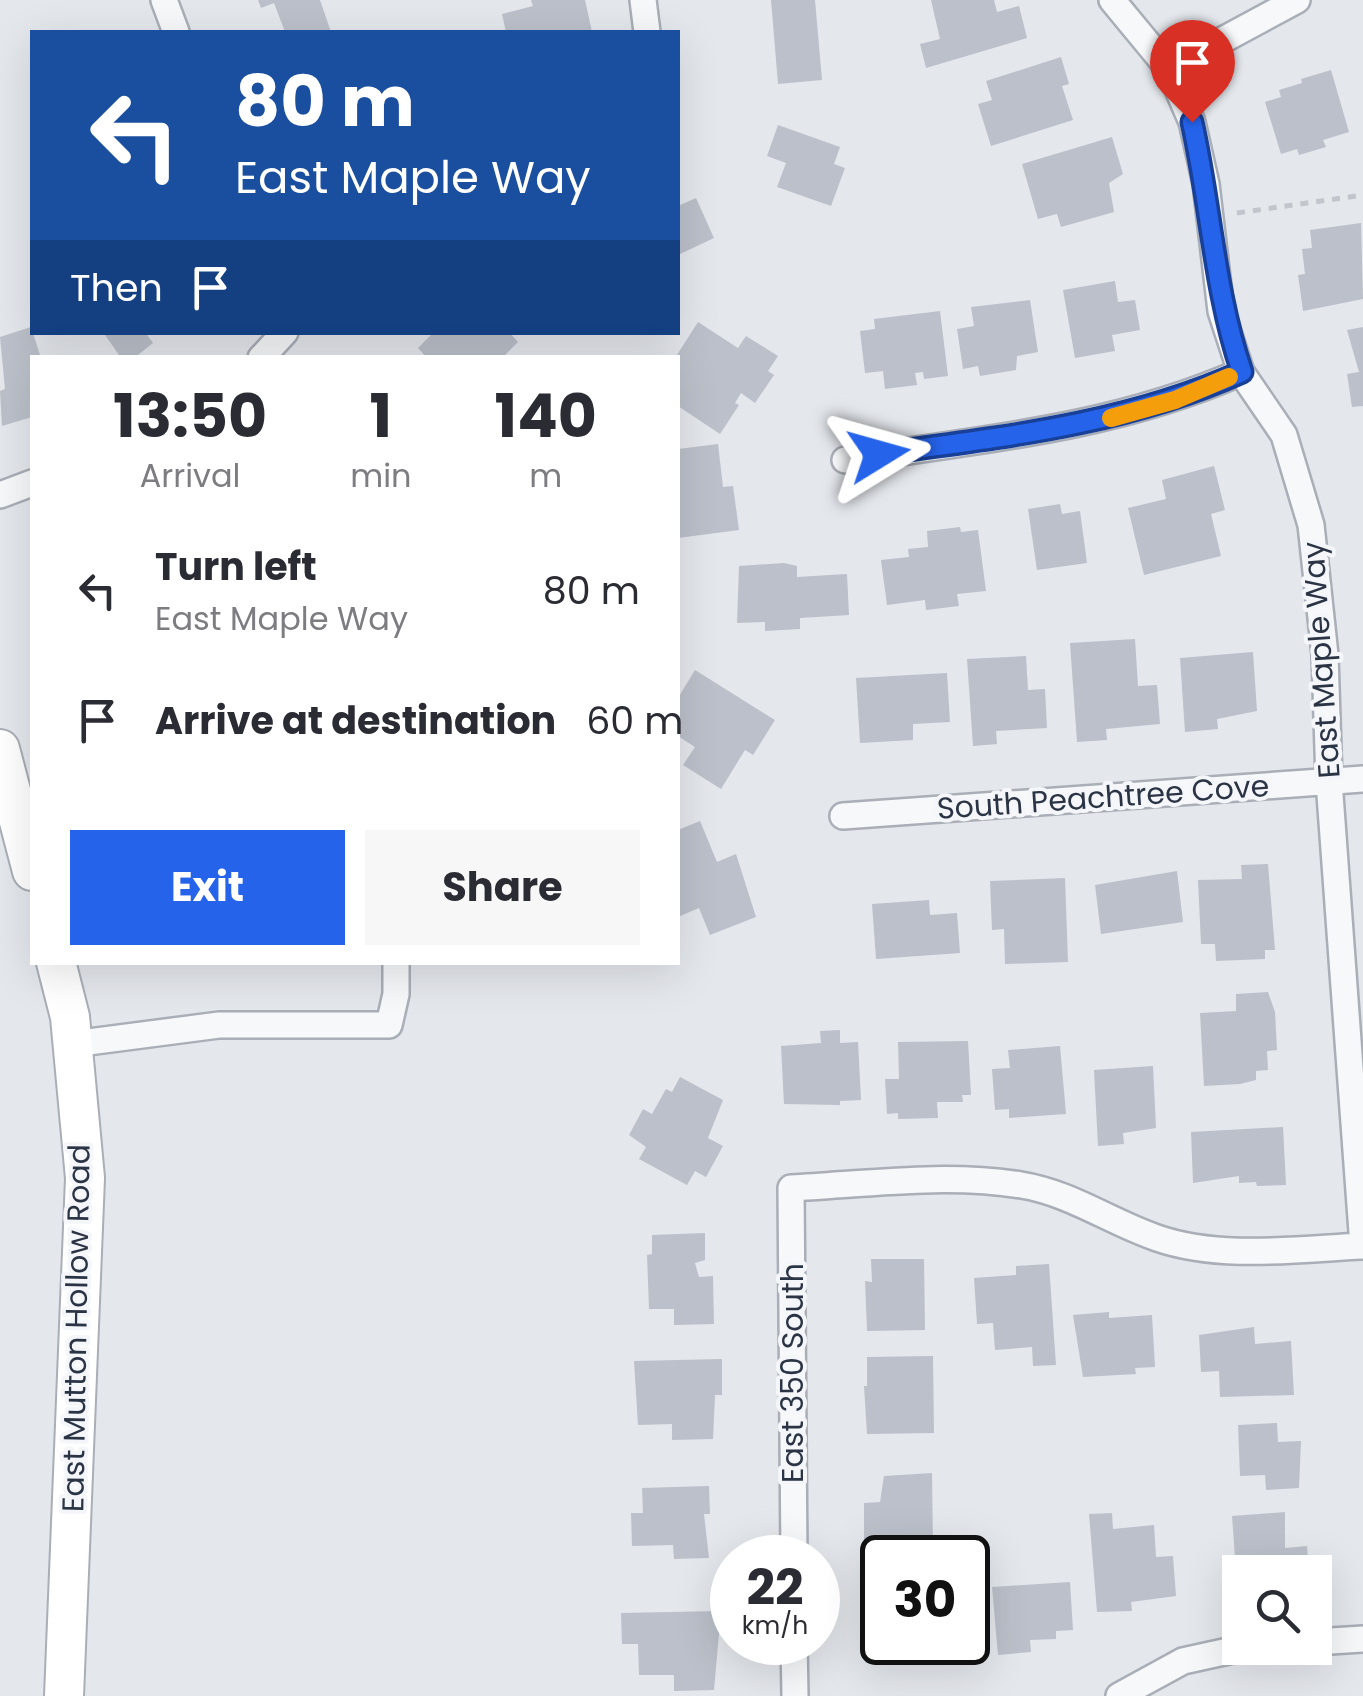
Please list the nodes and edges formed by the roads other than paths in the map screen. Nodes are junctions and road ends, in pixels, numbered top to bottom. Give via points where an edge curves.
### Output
1 (164, 0) edge
2 (643, 0) edge
3 (1112, 0) edge
4 (1297, 0) edge
5 (175, 30) edge
6 (647, 30) edge
7 (1169, 69) junction
8 (283, 335) edge
9 (264, 355) edge
10 (1242, 372) junction
11 (845, 460) dead end
12 (30, 485) edge
13 (0, 496) edge
14 (0, 749) edge
15 (1363, 779) edge
16 (1329, 781) junction
17 (842, 816) dead end
18 (30, 863) edge
19 (57, 965) edge
20 (396, 965) edge
21 (73, 1044) junction
22 (1363, 1246) edge
23 (794, 1535) edge
24 (1363, 1640) edge
25 (1332, 1641) edge
26 (1222, 1652) edge
27 (794, 1665) edge
28 (64, 1696) edge
29 (794, 1696) edge
30 (1120, 1696) edge

1 - 5 street
2 - 6 street
3 - 7 street, East Maple Way
4 - 7 street
7 - 10 street, East Maple Way via 1192,122 1221,311
8 - 9 street
10 - 11 street via 1175,400 1084,425
10 - 16 street, East Maple Way via 1284,435 1311,525
12 - 13 street
14 - 18 street
15 - 16 street, South Peachtree Cove
16 - 17 street, South Peachtree Cove
16 - 22 street, East Maple Way
19 - 21 street, East Mutton Hollow Road
20 - 21 street via 389,1025 220,1025
21 - 28 street, East Mutton Hollow Road via 86,1178
22 - 23 street, East 350 South via 1232,1250 1158,1239 1085,1202 985,1181 791,1188
24 - 25 street
26 - 30 street via 1183,1661
27 - 29 street

